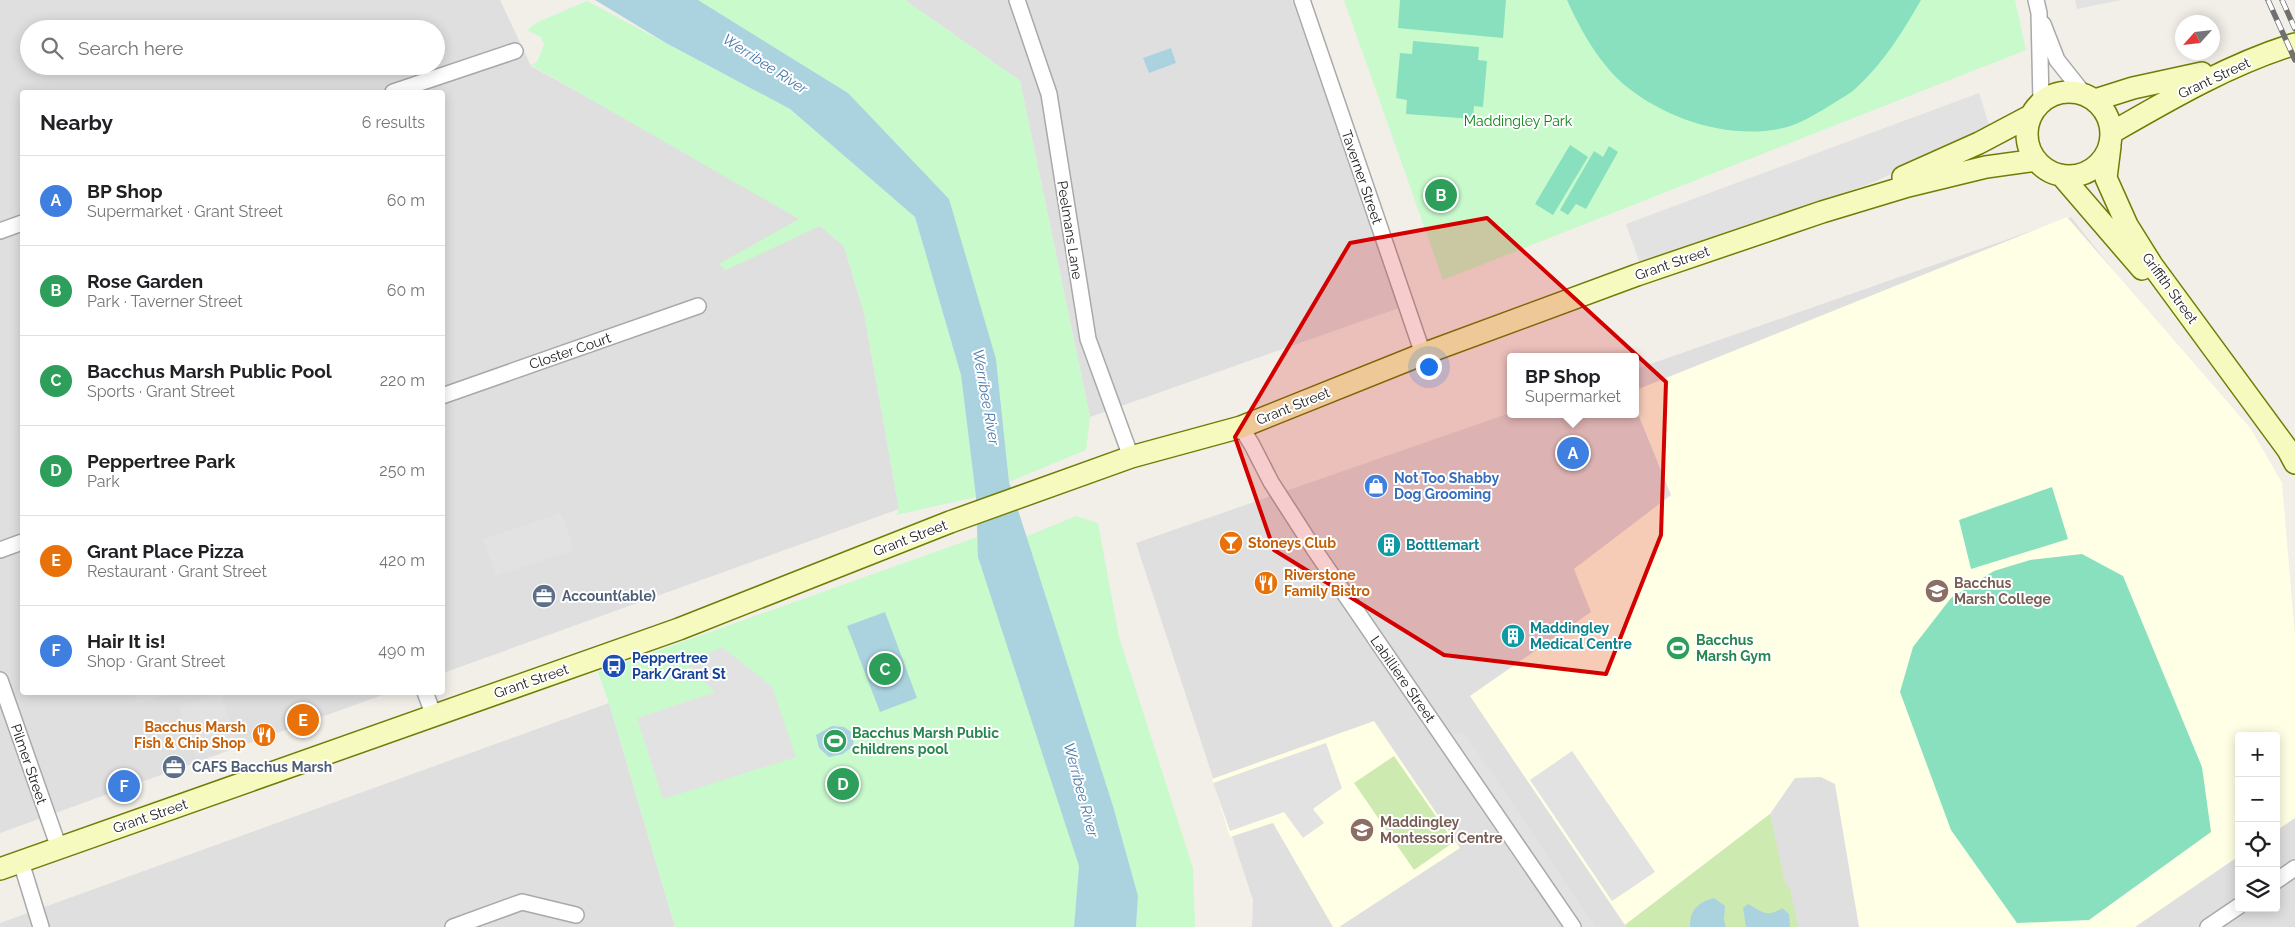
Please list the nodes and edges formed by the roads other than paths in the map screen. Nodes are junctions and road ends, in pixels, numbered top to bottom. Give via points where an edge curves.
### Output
1 (1017, 0) edge
2 (1302, 0) edge
3 (2038, 7) edge
4 (2295, 44) edge
5 (515, 51) dead end
6 (2256, 59) junction
7 (444, 75) edge
8 (445, 75) edge
9 (399, 90) edge
10 (2089, 97) junction
11 (2036, 109) junction
12 (2110, 139) junction
13 (2036, 160) junction
14 (2061, 175) junction
15 (1822, 212) junction
16 (20, 224) edge
17 (0, 231) edge
18 (698, 306) dead end
19 (1424, 354) junction
20 (445, 395) edge
21 (2264, 418) junction
22 (1240, 427) junction
23 (1130, 457) junction
24 (2295, 463) edge
25 (20, 543) edge
26 (0, 550) edge
27 (0, 680) edge
28 (426, 695) edge
29 (434, 716) junction
30 (59, 848) junction
31 (21, 862) junction
32 (2295, 868) edge
33 (0, 869) edge
34 (2280, 878) edge
35 (2235, 909) edge
36 (576, 915) dead end
37 (41, 927) edge
38 (453, 927) edge
39 (1573, 927) edge
40 (2208, 927) edge

1 - 23 street, Peelmans Lane via 1049,94 1088,339
2 - 19 street, Taverner Street
3 - 10 street via 2057,60
3 - 11 street
4 - 6 main road
5 - 8 street
6 - 10 main road, Grant Street
6 - 12 main road, Grant Street via 2186,91
7 - 9 street
10 - 11 main road via 2061,92
10 - 12 main road via 2105,111
11 - 13 main road via 2027,127 2028,142
11 - 15 main road, Grant Street via 1971,147
12 - 14 main road via 2104,158 2089,171
12 - 21 main road, Griffith Street via 2106,178 2127,225
13 - 14 main road via 2049,171
13 - 15 main road, Grant Street via 1986,167
14 - 21 main road, Griffith Street
15 - 19 main road, Grant Street via 1628,278
16 - 17 street
18 - 20 street, Closter Court
19 - 22 main road, Grant Street
21 - 24 main road, Griffith Street
22 - 23 main road, Grant Street
22 - 39 street, Labilliere Street via 1314,549
23 - 29 main road, Grant Street via 950,522 679,629
25 - 26 street
27 - 30 street, Pilmer Street
28 - 29 street
29 - 30 main road, Grant Street
30 - 31 main road, Grant Street
31 - 33 main road, Grant Street
31 - 37 street
32 - 34 street
35 - 40 street
36 - 38 street via 522,902

